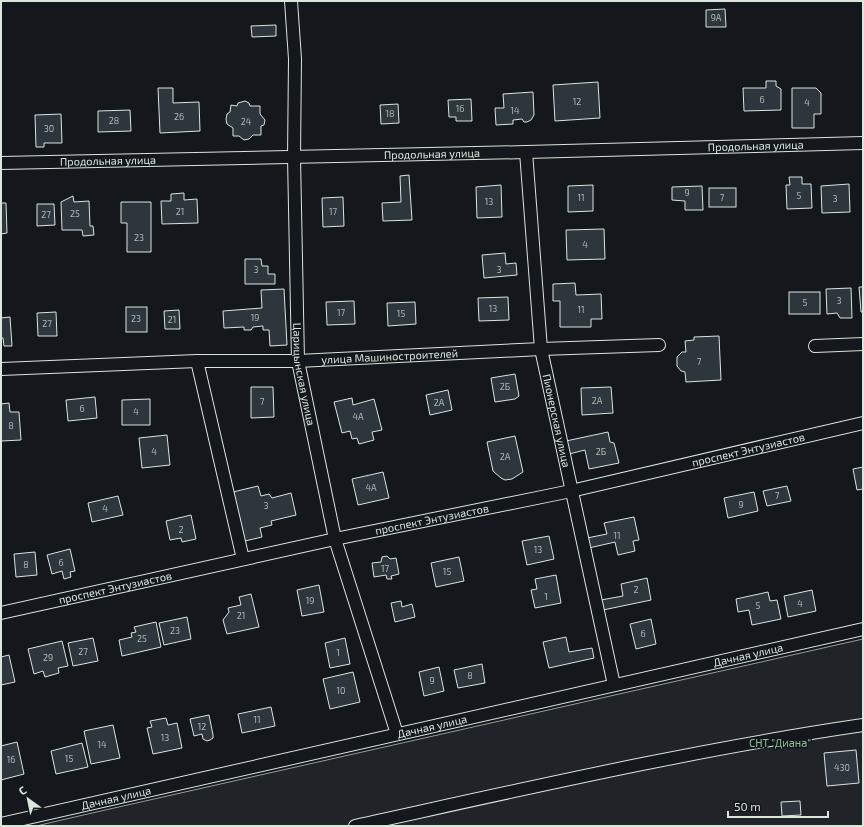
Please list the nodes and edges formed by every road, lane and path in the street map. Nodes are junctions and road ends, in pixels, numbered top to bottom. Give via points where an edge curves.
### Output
1 (291, 1) edge
2 (863, 143) edge
3 (526, 152) junction
4 (294, 157) junction
5 (1, 163) edge
6 (863, 344) edge
7 (659, 345) dead end
8 (815, 346) dead end
9 (541, 348) junction
10 (197, 361) junction
11 (298, 361) junction
12 (1, 369) edge
13 (863, 423) edge
14 (571, 491) junction
15 (335, 539) junction
16 (243, 560) junction
17 (1, 613) edge
18 (863, 629) edge
19 (614, 685) junction
20 (863, 724) edge
21 (397, 734) junction
22 (1, 824) edge
23 (355, 826) edge

1 - 4 street, Царицынская улица
2 - 3 street, Продольная улица
3 - 4 street, Продольная улица
3 - 9 street, Пионерская улица
4 - 5 street, Продольная улица
4 - 11 street, Царицынская улица
6 - 8 street
7 - 9 street, улица Машиностроителей
9 - 11 street, улица Машиностроителей
9 - 14 street, Пионерская улица
10 - 11 street, улица Машиностроителей
10 - 12 street, улица Машиностроителей
10 - 16 street
11 - 15 street, Царицынская улица
13 - 14 street, проспект Энтузиастов
14 - 15 street, проспект Энтузиастов
14 - 19 street, Пионерская улица
15 - 16 street, проспект Энтузиастов
15 - 21 street, Царицынская улица
16 - 17 street, проспект Энтузиастов
18 - 19 street, Дачная улица
19 - 21 street, Дачная улица
20 - 23 street via 645,763
21 - 22 street, Дачная улица

